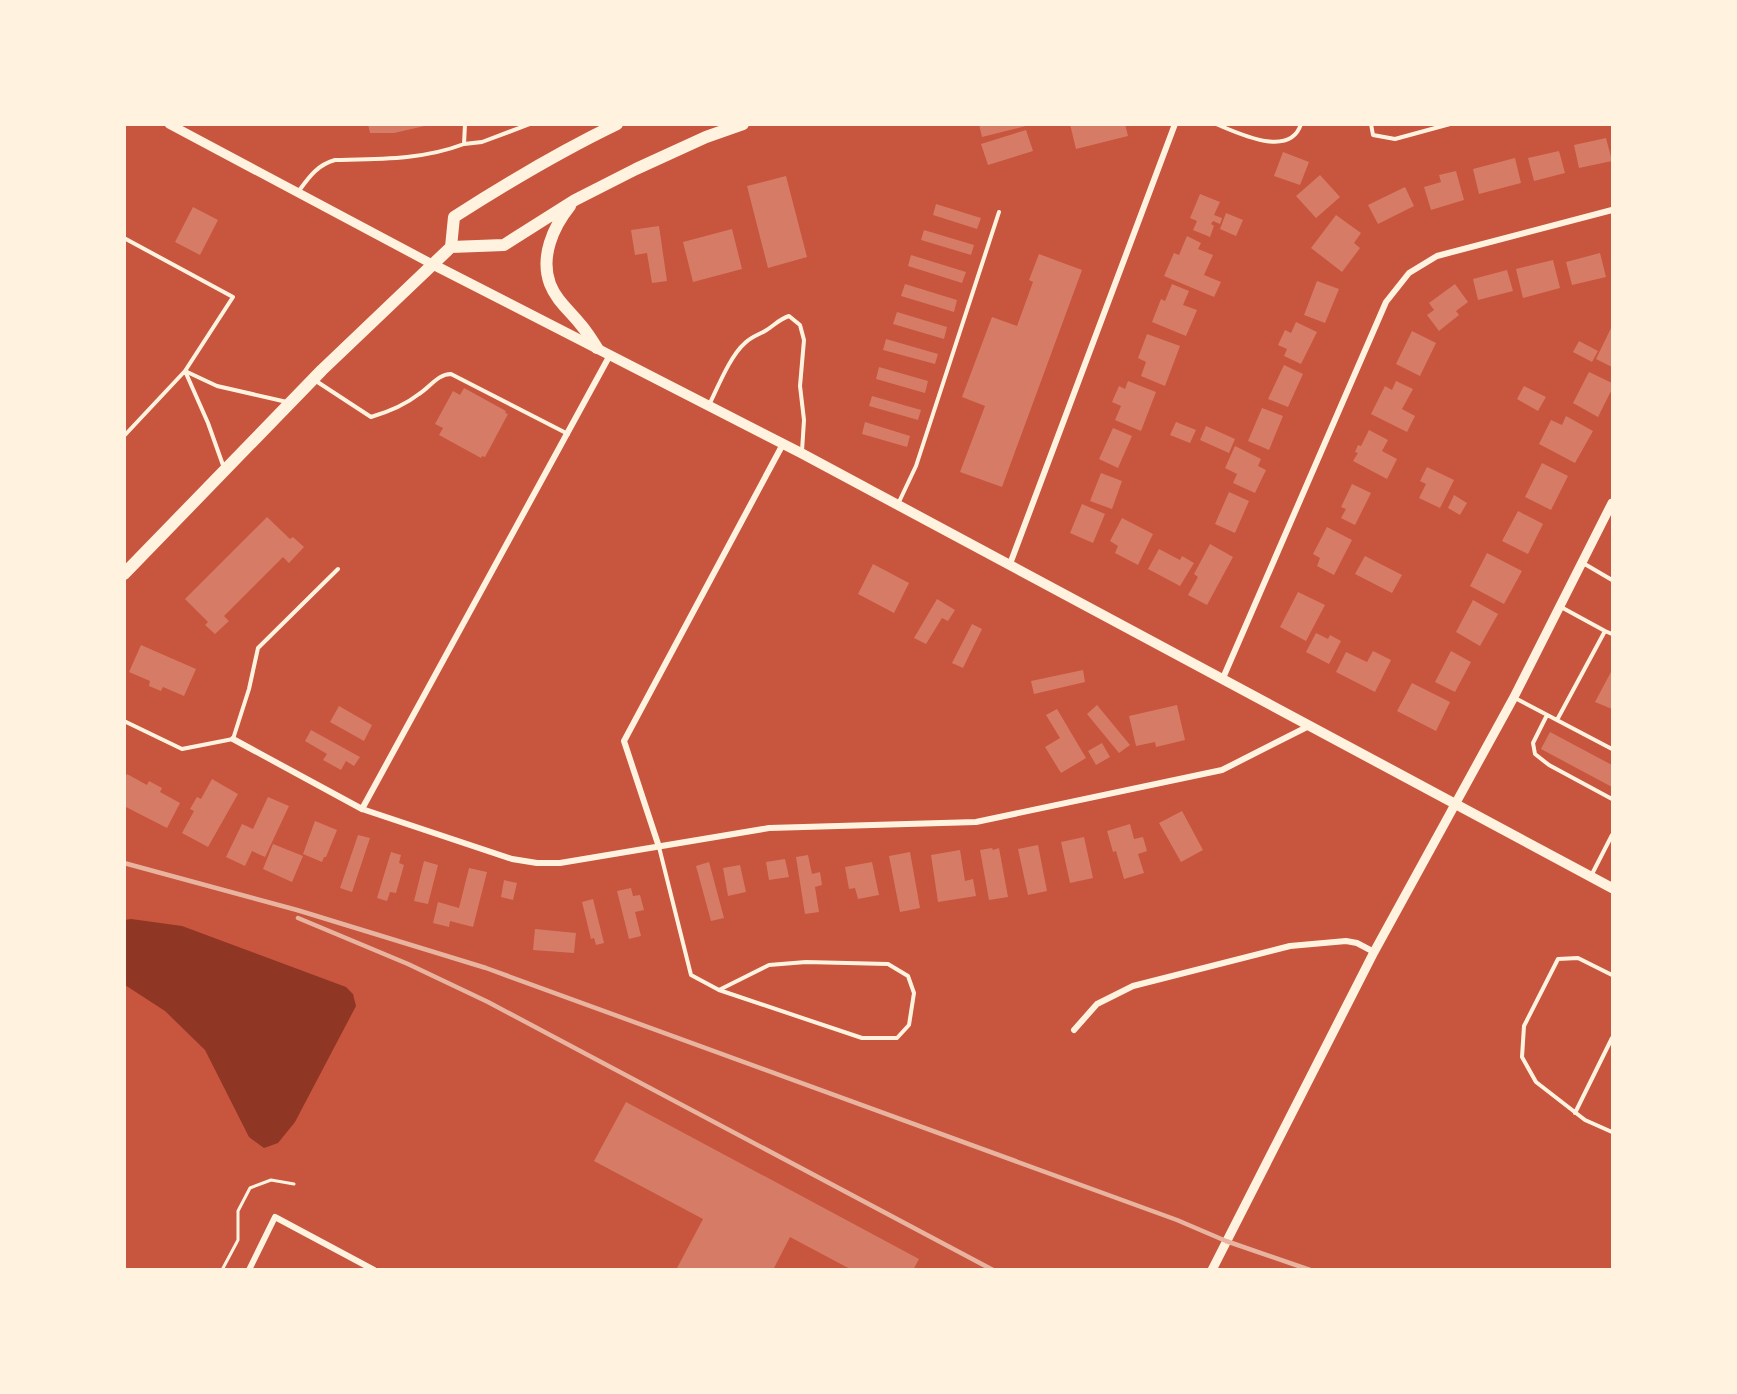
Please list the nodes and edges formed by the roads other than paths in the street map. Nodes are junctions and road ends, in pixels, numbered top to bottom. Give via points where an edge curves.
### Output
1 (169, 124) edge
2 (465, 124) edge
3 (530, 124) edge
4 (617, 124) edge
5 (721, 124) edge
6 (742, 124) edge
7 (1174, 124) edge
8 (1216, 124) edge
9 (1301, 124) edge
10 (1371, 124) edge
11 (1450, 124) edge
12 (706, 137) junction
13 (464, 144) junction
14 (297, 192) junction
15 (574, 200) junction
16 (1612, 210) edge
17 (999, 212) dead end
18 (124, 238) edge
19 (451, 247) junction
20 (432, 264) junction
21 (597, 348) junction
22 (610, 355) junction
23 (185, 371) junction
24 (313, 379) junction
25 (291, 402) junction
26 (709, 405) junction
27 (568, 434) junction
28 (124, 436) edge
29 (783, 444) junction
30 (801, 453) junction
31 (224, 470) junction
32 (1612, 503) edge
33 (898, 504) junction
34 (1582, 563) junction
35 (1010, 564) junction
36 (338, 569) dead end
37 (124, 574) edge
38 (1612, 580) edge
39 (1559, 606) junction
40 (1605, 631) junction
41 (1612, 634) edge
42 (1223, 678) junction
43 (1514, 697) junction
44 (1547, 715) junction
45 (1557, 720) junction
46 (124, 721) edge
47 (1310, 726) junction
48 (233, 739) junction
49 (1612, 749) edge
50 (1612, 800) edge
51 (1454, 805) junction
52 (362, 809) junction
53 (1612, 835) edge
54 (659, 847) junction
55 (1591, 877) junction
56 (1612, 888) edge
57 (1374, 952) junction
58 (1612, 975) edge
59 (719, 990) junction
60 (1074, 1030) dead end
61 (1612, 1038) edge
62 (1575, 1113) junction
63 (1612, 1132) edge
64 (249, 1269) edge
65 (374, 1269) edge
66 (1212, 1269) edge

1 - 14 street
2 - 13 lane
3 - 13 lane via 482,142
4 - 19 main road via 523,174 454,217
5 - 12 main road
6 - 12 main road
7 - 35 street
8 - 9 lane via 1256,140 1277,142 1290,139 1299,132
10 - 11 lane via 1373,135 1395,139
12 - 15 main road
13 - 14 lane via 412,158 324,163
14 - 20 street
15 - 19 main road via 504,245
15 - 21 main road via 553,234 546,267 559,299
16 - 42 street via 1437,256 1403,280 1386,302
17 - 33 lane via 915,466
18 - 23 lane via 233,297
19 - 20 main road
20 - 21 main road
20 - 24 main road
21 - 22 main road
22 - 26 main road
22 - 27 street
23 - 25 lane via 217,386
23 - 28 lane
23 - 31 lane
24 - 25 main road
24 - 27 lane via 371,417 388,412 444,374 451,374
25 - 31 main road
26 - 29 main road
26 - 30 lane via 735,354 756,335 789,316 800,325 804,340
27 - 52 street
29 - 30 main road
29 - 54 street via 624,741
30 - 33 main road
31 - 37 main road
32 - 34 street
33 - 35 main road
34 - 38 lane
34 - 39 street
35 - 42 main road
36 - 48 lane via 258,648
39 - 40 lane
39 - 43 street
40 - 41 lane
40 - 45 lane
42 - 47 main road
43 - 44 lane
43 - 51 street
44 - 45 lane
44 - 50 lane via 1533,743 1535,754
45 - 49 lane
46 - 48 lane via 182,749
47 - 51 main road
47 - 54 street via 1222,770 976,822 769,828
48 - 52 street
51 - 55 main road
51 - 57 street
52 - 54 street via 512,859 537,863 575,862
53 - 55 lane
54 - 59 lane via 691,975
55 - 56 main road
57 - 60 street via 1346,941 1290,946 1133,986 1097,1004
57 - 66 street
58 - 62 lane via 1578,958 1558,958 1524,1026 1522,1057 1536,1082
59 - 59 lane via 862,1038 897,1038 909,1025 914,993 908,976 888,964 806,962 769,965
61 - 62 lane
62 - 63 lane
64 - 65 street via 275,1217

